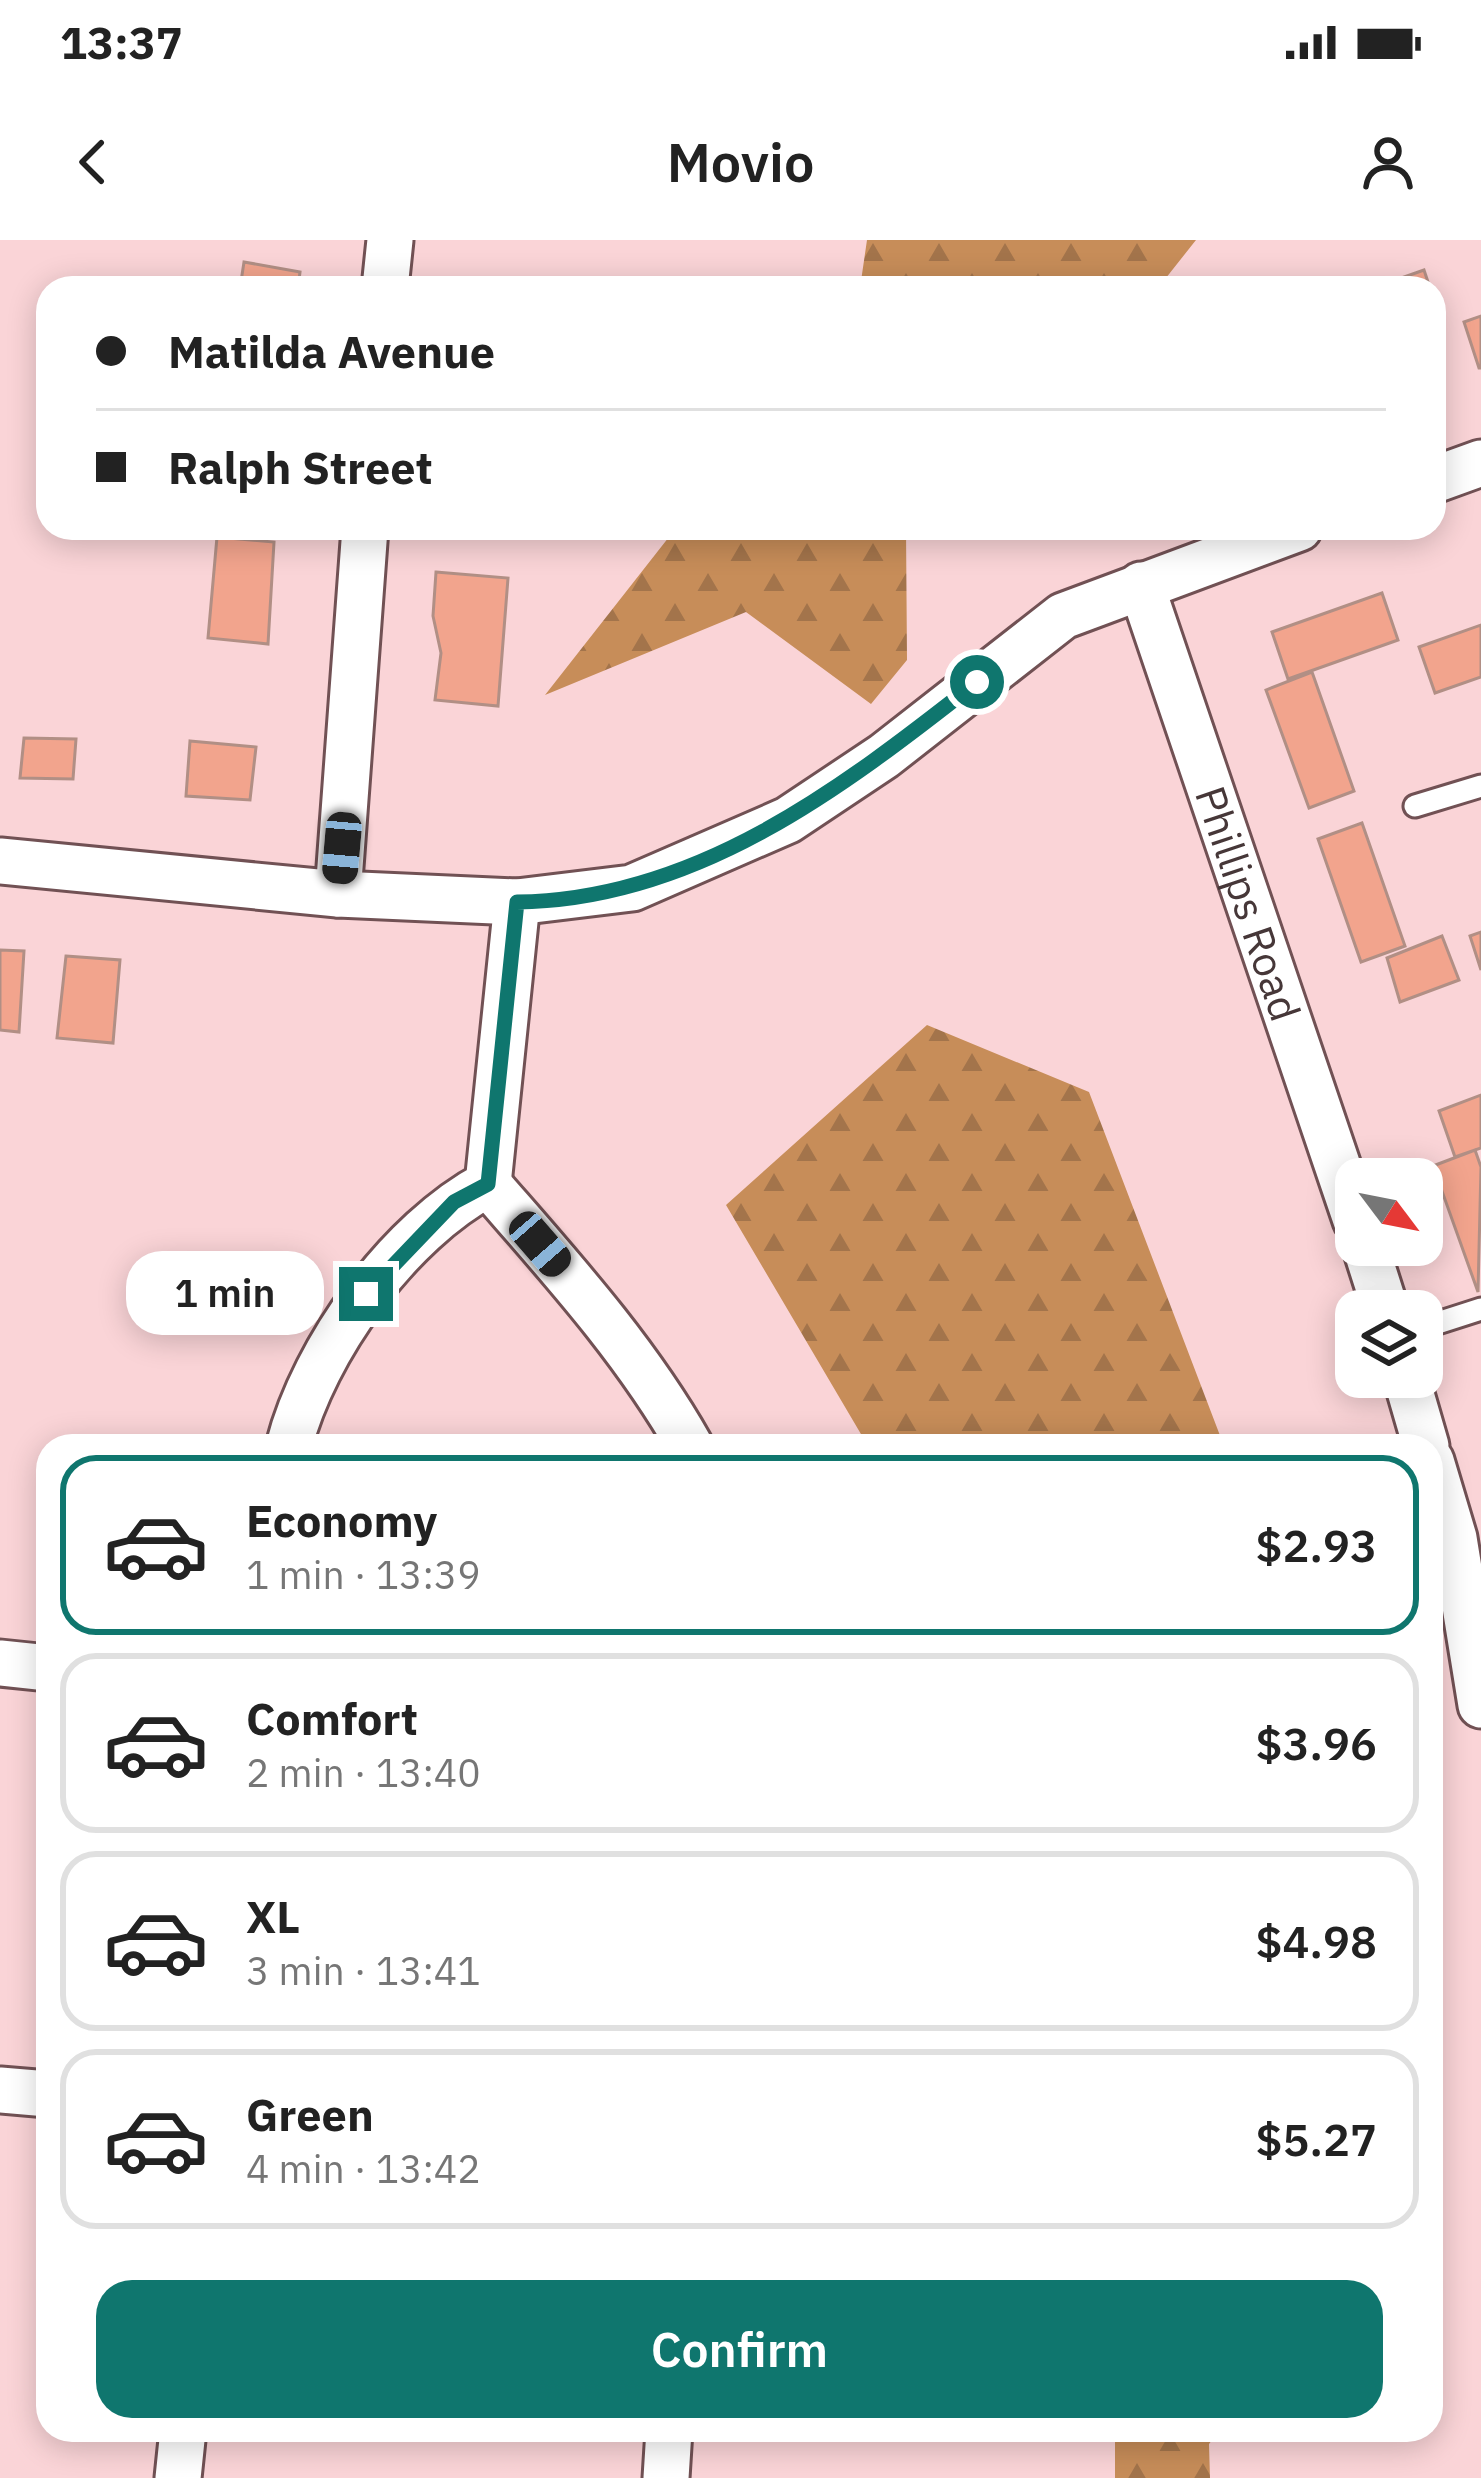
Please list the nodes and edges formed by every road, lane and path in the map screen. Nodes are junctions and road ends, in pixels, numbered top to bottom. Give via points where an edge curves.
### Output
1 (390, 240) edge
2 (386, 276) edge
3 (1481, 463) edge
4 (1446, 476) edge
5 (364, 540) edge
6 (1266, 540) edge
7 (1141, 585) junction
8 (1481, 786) edge
9 (1415, 806) dead end
10 (0, 861) edge
11 (338, 894) junction
12 (517, 902) junction
13 (1335, 1158) edge
14 (488, 1184) junction
15 (1481, 1309) edge
16 (1443, 1321) edge
17 (1412, 1398) edge
18 (292, 1434) edge
19 (682, 1434) edge
20 (1423, 1434) edge
21 (1443, 1501) edge
22 (0, 1663) edge
23 (36, 1667) edge
24 (1481, 1705) edge
25 (0, 2090) edge
26 (36, 2093) edge
27 (182, 2442) edge
28 (669, 2442) edge
29 (178, 2478) edge
30 (666, 2478) edge

1 - 2 street
3 - 4 street
5 - 11 street
6 - 7 street
7 - 12 street via 1063,616 788,820 632,888
7 - 13 street, Phillips Road
8 - 9 lane
10 - 11 street
11 - 12 street
12 - 14 street
14 - 18 street via 454,1202 366,1294
14 - 19 street via 592,1304
15 - 16 lane
17 - 20 street
21 - 24 street
22 - 23 street
25 - 26 street
27 - 29 street
28 - 30 street

